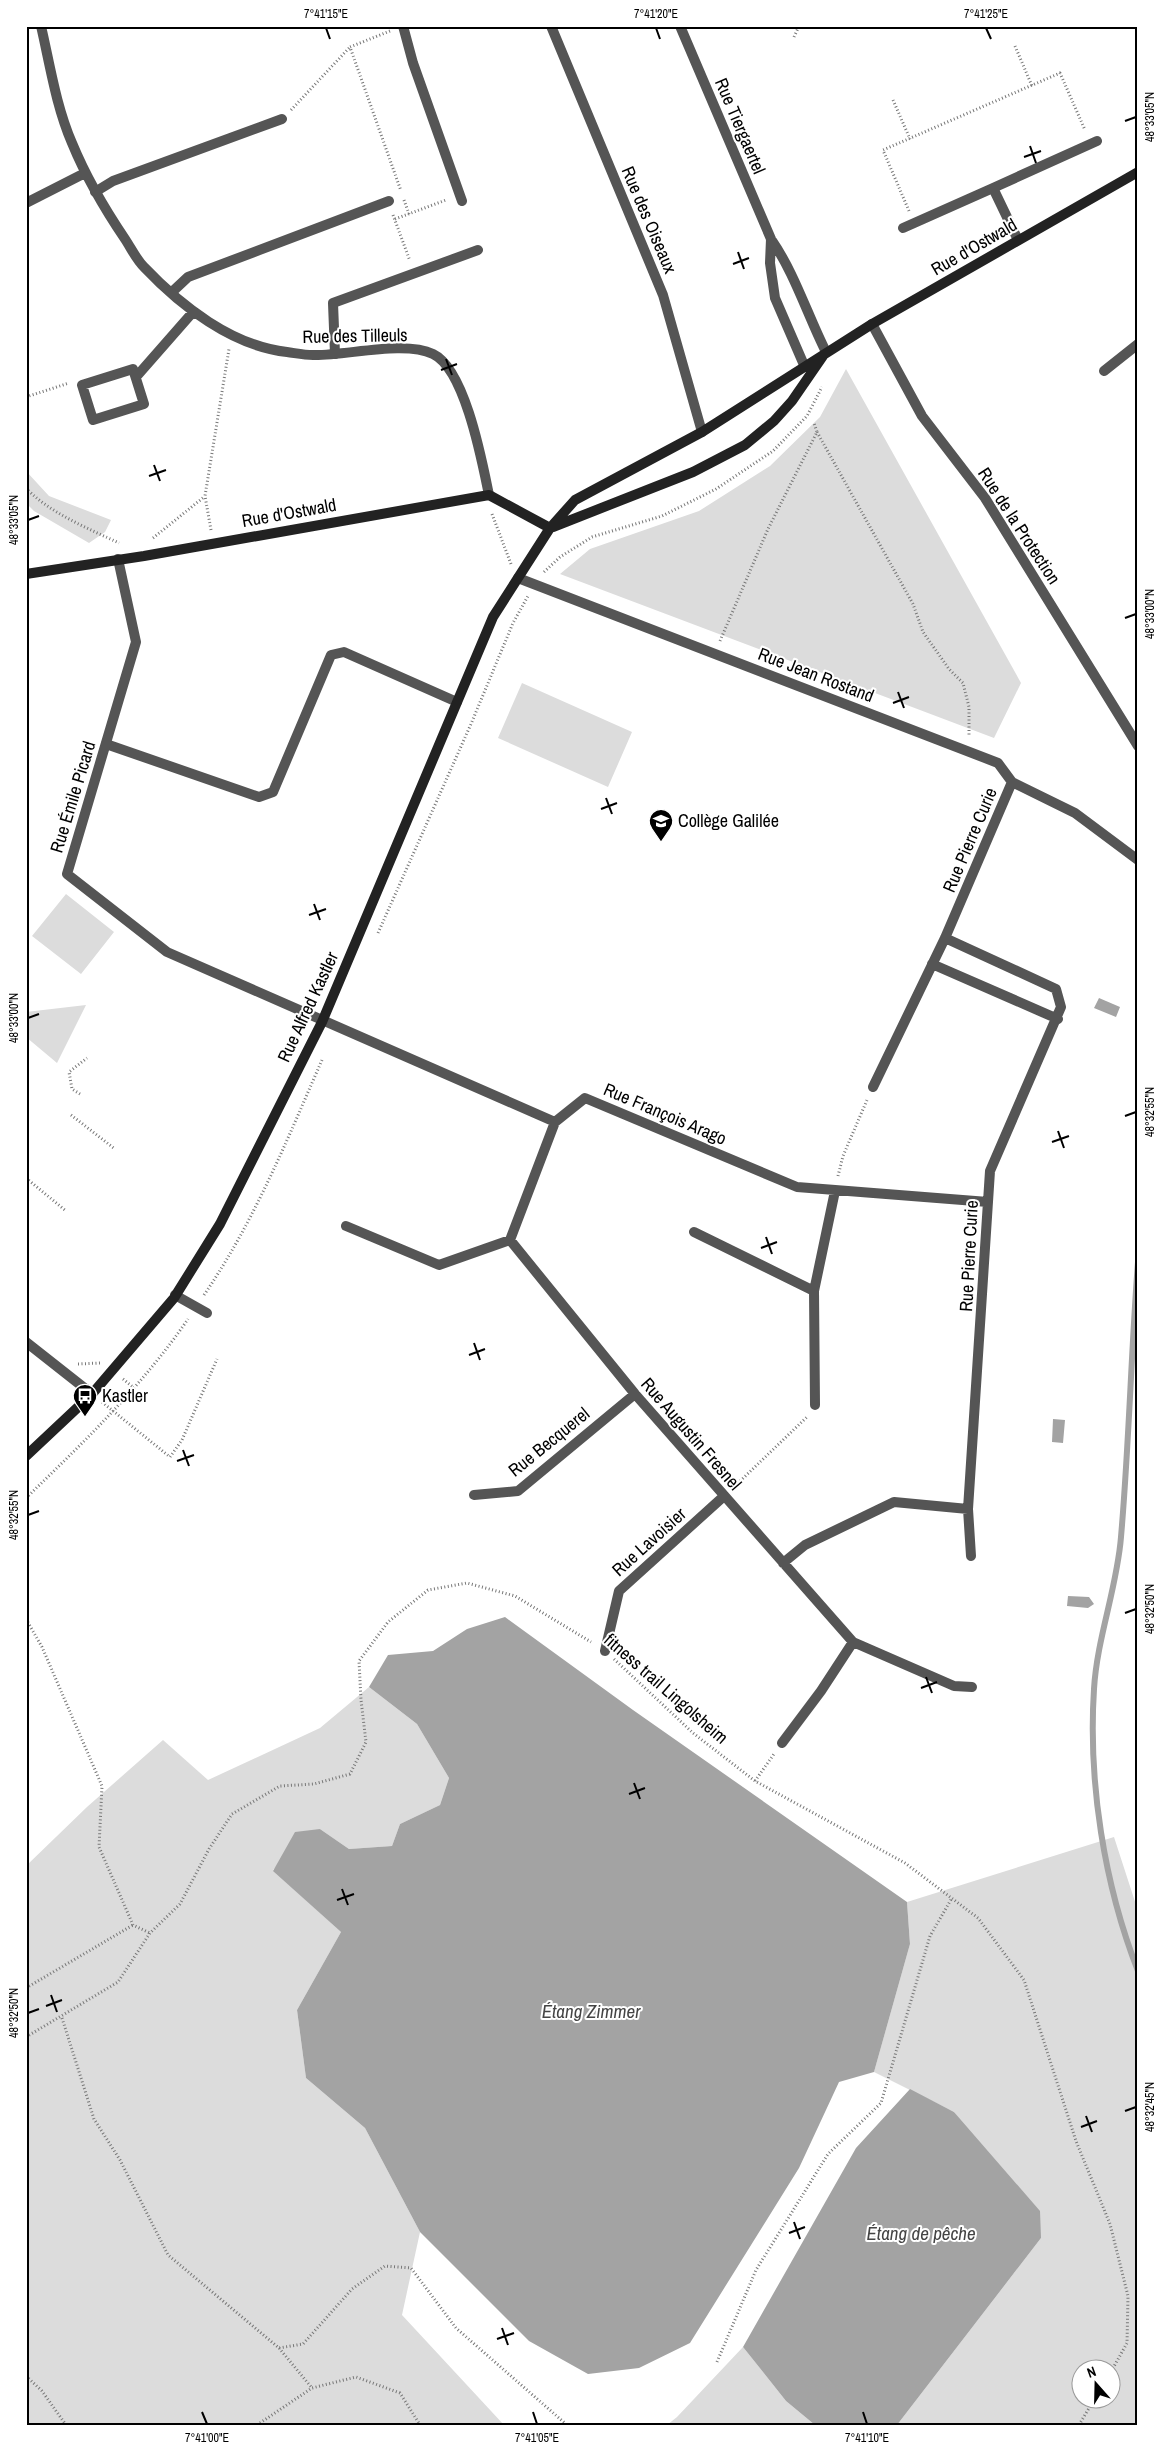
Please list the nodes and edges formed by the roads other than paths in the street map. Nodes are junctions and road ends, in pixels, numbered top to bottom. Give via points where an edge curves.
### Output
1 (41, 26) edge
2 (551, 26) edge
3 (680, 26) edge
4 (398, 28) edge
5 (282, 119) road end
6 (1094, 142) road end
7 (1138, 172) edge
8 (85, 173) junction
9 (993, 188) junction
10 (96, 192) junction
11 (461, 198) road end
12 (389, 201) road end
13 (26, 203) edge
14 (903, 228) dead end
15 (771, 239) junction
16 (1018, 240) junction
17 (478, 250) dead end
18 (172, 292) junction
19 (193, 312) junction
20 (872, 324) junction
21 (1138, 344) edge
22 (826, 352) junction
23 (335, 354) junction
24 (804, 365) junction
25 (1104, 371) dead end
26 (136, 378) junction
27 (702, 432) junction
28 (488, 495) junction
29 (550, 528) junction
30 (118, 559) junction
31 (26, 574) edge
32 (518, 578) junction
33 (457, 702) junction
34 (106, 744) junction
35 (1138, 746) edge
36 (1012, 782) junction
37 (1138, 860) edge
38 (945, 938) junction
39 (932, 964) junction
40 (1058, 1019) junction
41 (322, 1022) junction
42 (873, 1087) road end
43 (555, 1122) junction
44 (835, 1191) junction
45 (988, 1202) junction
46 (346, 1226) dead end
47 (694, 1232) dead end
48 (510, 1240) junction
49 (814, 1291) junction
50 (175, 1295) junction
51 (207, 1313) dead end
52 (26, 1342) edge
53 (92, 1394) junction
54 (635, 1394) junction
55 (815, 1405) road end
56 (26, 1456) edge
57 (474, 1495) dead end
58 (723, 1497) junction
59 (968, 1509) junction
60 (971, 1556) dead end
61 (783, 1563) junction
62 (852, 1642) junction
63 (605, 1651) road end
64 (972, 1687) dead end
65 (782, 1743) road end

1 - 8 street, Rue des Tilleuls via 55,89
2 - 27 street, Rue des Oiseaux via 663,295
3 - 15 street, Rue Tiergaertel
4 - 11 street
5 - 10 street via 113,181
6 - 9 street
7 - 16 main road, Rue d'Ostwald
8 - 10 street, Rue des Tilleuls
8 - 13 street
9 - 14 street
9 - 16 street
10 - 18 street, Rue des Tilleuls via 143,266
12 - 18 street via 188,277
15 - 22 street, Rue Tiergaertel via 787,262
15 - 24 street, Rue Tiergaertel via 770,263 775,298
16 - 20 main road, Rue d'Ostwald
17 - 23 street via 333,303
18 - 19 street, Rue des Tilleuls
19 - 23 street, Rue des Tilleuls via 268,350 313,356
19 - 26 street
20 - 22 main road, Rue d'Ostwald
20 - 35 street, Rue de la Protection via 922,416 985,498
21 - 25 street
22 - 24 main road, Rue d'Ostwald
22 - 29 main road, Rue d'Ostwald via 786,408 745,445 693,472
23 - 28 street, Rue des Tilleuls via 405,348 433,354 448,367 463,393
24 - 27 main road, Rue d'Ostwald
26 - 26 street via 133,369 82,385 93,420 144,404
27 - 29 main road, Rue d'Ostwald via 575,500
28 - 29 main road
28 - 30 main road, Rue d'Ostwald
29 - 32 main road, Rue Alfred Kastler
30 - 31 main road, Rue d'Ostwald
30 - 34 street, Rue Émile Picard via 136,642
32 - 33 main road, Rue Alfred Kastler via 493,617
32 - 36 street, Rue Jean Rostand via 998,763
33 - 34 street via 344,652 331,655 273,792 258,797
33 - 41 main road, Rue Alfred Kastler
34 - 41 street, Rue Émile Picard via 67,874 167,952
36 - 37 street, Rue Jean Rostand via 1075,813
36 - 38 street, Rue Pierre Curie
38 - 39 street, Rue Pierre Curie
38 - 40 street, Rue Pierre Curie via 1056,989 1061,1008
39 - 40 street
39 - 42 street, Rue Pierre Curie
40 - 45 street, Rue Pierre Curie via 990,1170
41 - 43 street
41 - 50 main road, Rue Alfred Kastler via 220,1224
43 - 44 street, Rue François Arago via 585,1098 797,1187
43 - 48 street
44 - 45 street, Rue François Arago
44 - 49 street
45 - 59 street, Rue Pierre Curie
46 - 48 street via 439,1265
47 - 49 street
48 - 54 street, Rue Augustin Fresnel
49 - 55 street
50 - 51 street
50 - 53 main road, Rue Alfred Kastler
52 - 53 street
53 - 56 main road, Rue Alfred Kastler
54 - 57 street, Rue Becquerel via 518,1491
54 - 58 street, Rue Augustin Fresnel
58 - 61 street, Rue Augustin Fresnel
58 - 63 street, Rue Lavoisier via 619,1591
59 - 60 street, Rue Pierre Curie
59 - 61 street via 894,1502 804,1544
61 - 62 street, Rue Augustin Fresnel
62 - 64 street, Rue Augustin Fresnel via 954,1686
62 - 65 street

